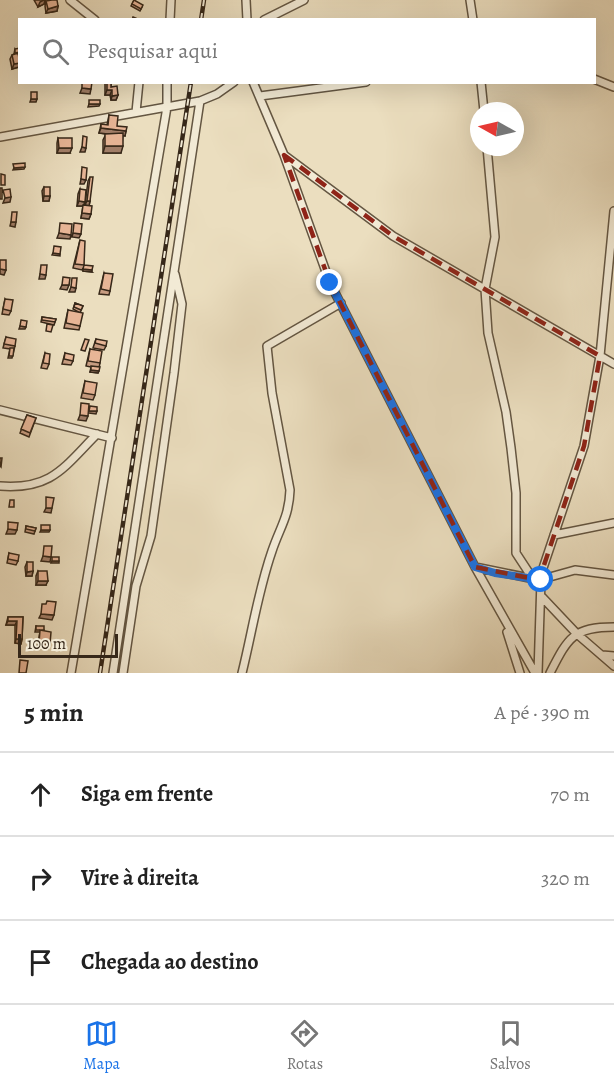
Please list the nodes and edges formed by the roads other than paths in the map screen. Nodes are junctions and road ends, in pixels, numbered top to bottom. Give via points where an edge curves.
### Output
1 (70, 0) edge
2 (171, 0) edge
3 (246, 0) edge
4 (304, 0) edge
5 (470, 0) edge
6 (92, 18) edge
7 (170, 18) edge
8 (247, 18) edge
9 (268, 18) edge
10 (473, 18) edge
11 (596, 80) edge
12 (139, 84) edge
13 (166, 84) edge
14 (231, 84) edge
15 (254, 84) edge
16 (351, 84) edge
17 (481, 84) edge
18 (614, 87) edge
19 (261, 96) junction
20 (200, 101) junction
21 (483, 102) edge
22 (167, 107) junction
23 (136, 112) junction
24 (0, 137) edge
25 (284, 155) junction
26 (488, 156) edge
27 (614, 211) edge
28 (174, 270) junction
29 (485, 289) junction
30 (341, 303) junction
31 (600, 356) junction
32 (614, 364) edge
33 (0, 410) edge
34 (97, 434) junction
35 (112, 438) junction
36 (0, 486) edge
37 (614, 523) edge
38 (554, 534) junction
39 (475, 567) junction
40 (614, 575) edge
41 (538, 580) junction
42 (542, 597) junction
43 (503, 620) junction
44 (614, 627) edge
45 (577, 634) junction
46 (602, 655) junction
47 (614, 656) edge
48 (614, 666) edge
49 (71, 673) edge
50 (113, 673) edge
51 (123, 673) edge
52 (242, 673) edge
53 (520, 673) edge
54 (537, 673) edge
55 (550, 673) edge

1 - 6 street
2 - 7 street
3 - 8 street
4 - 9 street
5 - 10 street
11 - 18 street
12 - 23 street
13 - 22 street
14 - 20 street
15 - 19 street
16 - 19 street
17 - 21 street
19 - 25 street
20 - 22 street
20 - 28 street
22 - 23 street
22 - 35 street
23 - 24 street
25 - 29 street via 393,236
25 - 30 street via 330,283
26 - 29 street via 495,237
27 - 31 street
28 - 50 street
28 - 51 street via 182,304 174,373 151,536 136,586
29 - 31 street
29 - 41 street via 488,333 511,448 516,553
30 - 39 street
30 - 52 street via 267,346 290,506 272,549
31 - 32 street
31 - 38 street via 584,446
33 - 34 street
34 - 35 street
34 - 36 street via 49,480
35 - 49 street
37 - 38 street
38 - 41 street
39 - 41 street
39 - 43 street
40 - 41 street via 575,570
41 - 42 street
42 - 45 street
42 - 54 street
43 - 53 street
43 - 54 street
44 - 45 street via 591,627
45 - 46 street
45 - 55 street via 561,651
46 - 47 street
46 - 48 street

